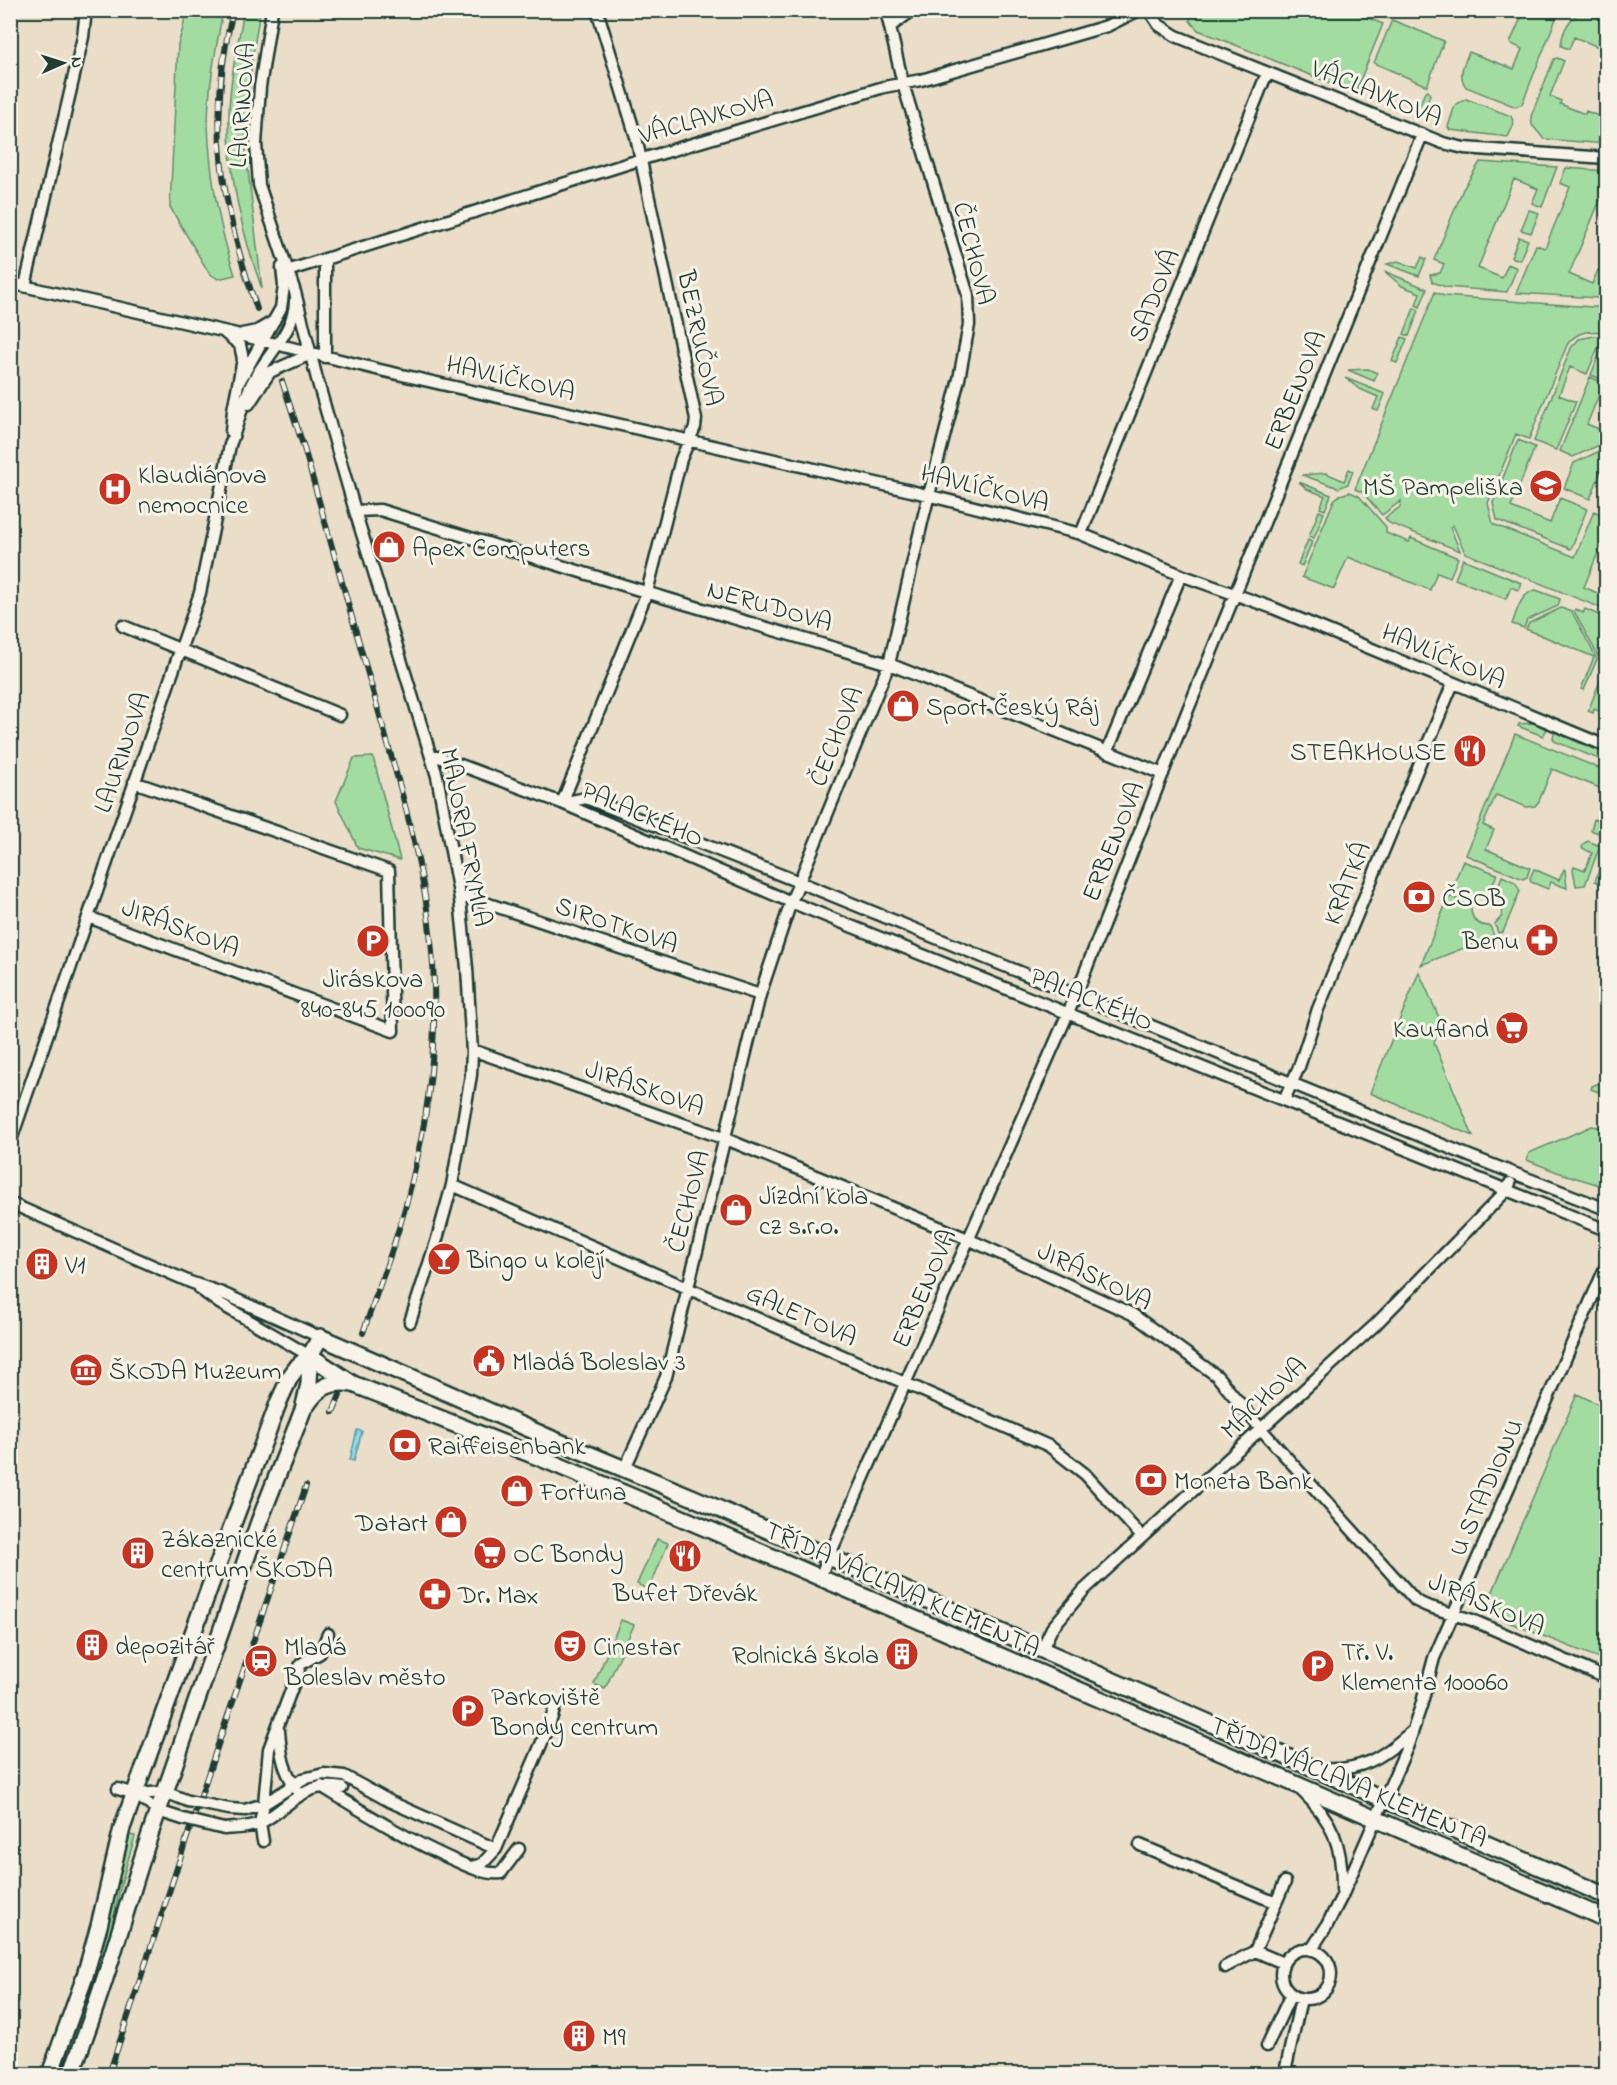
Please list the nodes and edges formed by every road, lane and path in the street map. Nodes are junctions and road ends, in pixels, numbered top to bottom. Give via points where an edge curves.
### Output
1 (86, 10) edge
2 (272, 10) edge
3 (597, 10) edge
4 (886, 10) edge
5 (913, 10) edge
6 (1139, 10) edge
7 (1149, 10) edge
8 (891, 26) junction
9 (1267, 73) junction
10 (903, 84) junction
11 (1422, 135) junction
12 (1606, 158) edge
13 (639, 160) junction
14 (280, 252) junction
15 (325, 260) junction
16 (287, 271) junction
17 (10, 283) edge
18 (25, 286) junction
19 (295, 292) junction
20 (276, 320) junction
21 (224, 332) junction
22 (236, 334) junction
23 (263, 341) junction
24 (276, 345) junction
25 (311, 354) junction
26 (325, 357) junction
27 (238, 384) junction
28 (238, 424) junction
29 (687, 441) junction
30 (230, 445) junction
31 (929, 496) junction
32 (355, 511) junction
33 (1081, 534) junction
34 (1181, 574) junction
35 (647, 592) junction
36 (1236, 595) junction
37 (123, 626) dead end
38 (181, 649) junction
39 (889, 664) junction
40 (1453, 683) junction
41 (340, 715) dead end
42 (1606, 746) edge
43 (1107, 752) junction
44 (431, 757) junction
45 (1163, 774) junction
46 (134, 782) junction
47 (562, 803) junction
48 (800, 882) junction
49 (460, 899) junction
50 (791, 902) junction
51 (88, 917) junction
52 (932, 936) junction
53 (923, 954) junction
54 (760, 995) junction
55 (1076, 995) junction
56 (1068, 1013) junction
57 (471, 1052) junction
58 (1291, 1083) junction
59 (1284, 1100) junction
60 (726, 1139) junction
61 (10, 1143) edge
62 (1514, 1174) junction
63 (452, 1185) junction
64 (1508, 1189) junction
65 (10, 1203) edge
66 (1606, 1209) edge
67 (1606, 1230) edge
68 (968, 1239) junction
69 (1606, 1266) edge
70 (190, 1282) junction
71 (687, 1288) junction
72 (410, 1322) dead end
73 (320, 1337) junction
74 (310, 1356) junction
75 (353, 1384) junction
76 (906, 1384) junction
77 (303, 1410) junction
78 (1262, 1429) junction
79 (625, 1468) junction
80 (1142, 1537) junction
81 (829, 1558) junction
82 (820, 1577) junction
83 (1454, 1615) junction
84 (328, 1634) dead end
85 (1041, 1651) junction
86 (1606, 1678) edge
87 (554, 1705) dead end
88 (278, 1727) junction
89 (1414, 1730) junction
90 (1308, 1767) junction
91 (321, 1786) junction
92 (1296, 1786) junction
93 (342, 1788) dead end
94 (118, 1789) dead end
95 (297, 1790) junction
96 (165, 1792) junction
97 (135, 1794) junction
98 (1384, 1800) junction
99 (264, 1804) junction
100 (158, 1811) junction
101 (1375, 1819) junction
102 (260, 1823) junction
103 (263, 1841) dead end
104 (1140, 1845) dead end
105 (496, 1849) junction
106 (519, 1849) dead end
107 (471, 1868) junction
108 (1285, 1882) dead end
109 (1342, 1896) junction
110 (1606, 1896) edge
111 (1276, 1903) junction
112 (1606, 1919) edge
113 (1311, 1950) junction
114 (1255, 1951) junction
115 (1283, 1963) junction
116 (1225, 1967) dead end
117 (1296, 1997) junction
118 (1267, 2046) dead end
119 (1285, 2072) dead end
120 (50, 2074) edge
121 (71, 2074) edge

1 - 18 street
2 - 14 street, LAURINOVA via 255,144 259,185
3 - 13 street, BEZRUČOVA via 636,138
4 - 8 street, ČECHOVA
5 - 8 street
6 - 10 street, VÁCLAVKOVA via 1107,26
7 - 9 street, VÁCLAVKOVA via 1165,31
8 - 10 street, ČECHOVA
9 - 11 street, VÁCLAVKOVA
9 - 33 street, SADOVÁ
10 - 13 street, VÁCLAVKOVA
10 - 31 street, ČECHOVA via 968,295 969,325
11 - 12 street, VÁCLAVKOVA via 1457,147
11 - 36 street, ERBENOVA
13 - 15 street, VÁCLAVKOVA
13 - 29 street, BEZRUČOVA via 694,406 695,427
14 - 16 street, LAURINOVA
14 - 20 street via 283,298
15 - 16 street, VÁCLAVKOVA
15 - 26 street
16 - 19 street, LAURINOVA
17 - 18 street
18 - 21 street
19 - 24 street, LAURINOVA via 292,316
19 - 25 street, MAJORA FRYMLA
20 - 22 street via 257,331
20 - 23 street
21 - 22 street
21 - 27 street via 240,345
22 - 23 street, HAVLÍČKOVA
23 - 24 street, HAVLÍČKOVA
23 - 27 street
24 - 25 street, HAVLÍČKOVA
24 - 28 street, LAURINOVA via 257,373
25 - 26 street, HAVLÍČKOVA
25 - 28 street via 270,372
25 - 32 street, MAJORA FRYMLA
26 - 29 street, HAVLÍČKOVA
27 - 30 street
28 - 30 street, LAURINOVA
29 - 31 street, HAVLÍČKOVA
29 - 35 street, BEZRUČOVA
30 - 38 street, LAURINOVA via 200,593
31 - 33 street, HAVLÍČKOVA
31 - 39 street, ČECHOVA
32 - 35 street, NERUDOVA via 380,510
32 - 44 street, MAJORA FRYMLA
33 - 34 street, HAVLÍČKOVA
34 - 36 street, HAVLÍČKOVA
34 - 43 street
35 - 39 street, NERUDOVA
35 - 47 street, BEZRUČOVA
36 - 40 street, HAVLÍČKOVA
36 - 45 street, ERBENOVA
37 - 38 street
38 - 41 street
38 - 46 street, LAURINOVA
39 - 43 street, NERUDOVA
39 - 48 street, ČECHOVA
40 - 42 street, HAVLÍČKOVA
40 - 58 street, KRÁTKÁ
43 - 45 street, NERUDOVA
44 - 47 street, PALACKÉHO
44 - 49 street, MAJORA FRYMLA
45 - 55 street, ERBENOVA
46 - 51 street, LAURINOVA
46 - 51 street, JIRÁSKOVA via 389,871 393,1030
47 - 48 street, PALACKÉHO via 586,798
47 - 50 street, PALACKÉHO
48 - 50 street, ČECHOVA
48 - 52 street, PALACKÉHO
49 - 54 street, SIROTKOVA via 468,897
49 - 57 street, MAJORA FRYMLA
50 - 53 street, PALACKÉHO
50 - 54 street, ČECHOVA
51 - 61 street, LAURINOVA
52 - 53 street
52 - 55 street, PALACKÉHO
53 - 56 street, PALACKÉHO
54 - 60 street, ČECHOVA
55 - 56 street, ERBENOVA
55 - 58 street, PALACKÉHO
56 - 59 street, PALACKÉHO
56 - 68 street, ERBENOVA
57 - 60 street, JIRÁSKOVA
57 - 63 street, MAJORA FRYMLA via 471,1075
58 - 59 street, KRÁTKÁ
58 - 62 street, PALACKÉHO
59 - 64 street, PALACKÉHO
60 - 68 street, JIRÁSKOVA
60 - 71 street, ČECHOVA
62 - 64 street, MÁCHOVA
62 - 66 street, PALACKÉHO
63 - 71 street, GALETOVA
63 - 72 street, MAJORA FRYMLA
64 - 67 street, PALACKÉHO
64 - 78 street, MÁCHOVA via 1374,1325
65 - 70 street, TŘÍDA VÁCLAVA KLEMENTA
68 - 76 street, ERBENOVA
68 - 78 street, JIRÁSKOVA via 1132,1314 1217,1376
69 - 83 street, U STADIONU
70 - 73 street, TŘÍDA VÁCLAVA KLEMENTA
70 - 74 street, TŘÍDA VÁCLAVA KLEMENTA
71 - 76 street, GALETOVA
71 - 79 street, ČECHOVA via 666,1377
73 - 74 street
73 - 79 street, TŘÍDA VÁCLAVA KLEMENTA
74 - 75 street, TŘÍDA VÁCLAVA KLEMENTA
74 - 77 street
74 - 97 street via 290,1377 279,1401
75 - 77 street via 335,1383 321,1388
75 - 82 street, TŘÍDA VÁCLAVA KLEMENTA via 543,1459
76 - 80 street, GALETOVA via 1049,1446 1085,1474
76 - 81 street, ERBENOVA
77 - 96 street via 259,1522
78 - 80 street, MÁCHOVA
78 - 83 street, JIRÁSKOVA via 1416,1601
79 - 81 street, TŘÍDA VÁCLAVA KLEMENTA
80 - 85 street, MÁCHOVA via 1063,1613
81 - 82 street, ERBENOVA
81 - 85 street, TŘÍDA VÁCLAVA KLEMENTA
82 - 92 street, TŘÍDA VÁCLAVA KLEMENTA
83 - 86 street, JIRÁSKOVA
83 - 89 street, U STADIONU via 1434,1658
84 - 88 street via 320,1653 302,1664
85 - 90 street, TŘÍDA VÁCLAVA KLEMENTA
87 - 105 street via 549,1726
88 - 95 street via 286,1774
88 - 99 street via 269,1749
89 - 90 street via 1367,1764 1342,1770
89 - 98 street, U STADIONU
90 - 98 street, TŘÍDA VÁCLAVA KLEMENTA
91 - 93 street
91 - 95 street
91 - 107 street via 372,1819
92 - 101 street, TŘÍDA VÁCLAVA KLEMENTA
92 - 109 street, U STADIONU via 1318,1807 1335,1834 1341,1856
94 - 97 street
95 - 99 street
95 - 102 street
95 - 105 street via 303,1779 324,1774 344,1776 390,1802
96 - 97 street
96 - 99 street, bridge via 230,1809 245,1810
96 - 100 street
97 - 100 street
97 - 120 street via 84,1979
98 - 101 street, U STADIONU
98 - 110 street, TŘÍDA VÁCLAVA KLEMENTA
99 - 102 street
100 - 102 street, bridge via 224,1829
100 - 121 street
101 - 109 street, U STADIONU
101 - 112 street, TŘÍDA VÁCLAVA KLEMENTA
102 - 103 street
104 - 111 street
105 - 107 street via 482,1864
106 - 107 street via 501,1873 487,1874
108 - 111 street
109 - 113 street, U STADIONU
111 - 114 street
113 - 115 street via 1290,1954
113 - 117 street via 1326,1959 1330,1976 1324,1991 1310,1999
114 - 115 street
114 - 116 street
115 - 117 street via 1281,1977 1286,1990
117 - 118 street via 1282,2014
117 - 119 street

